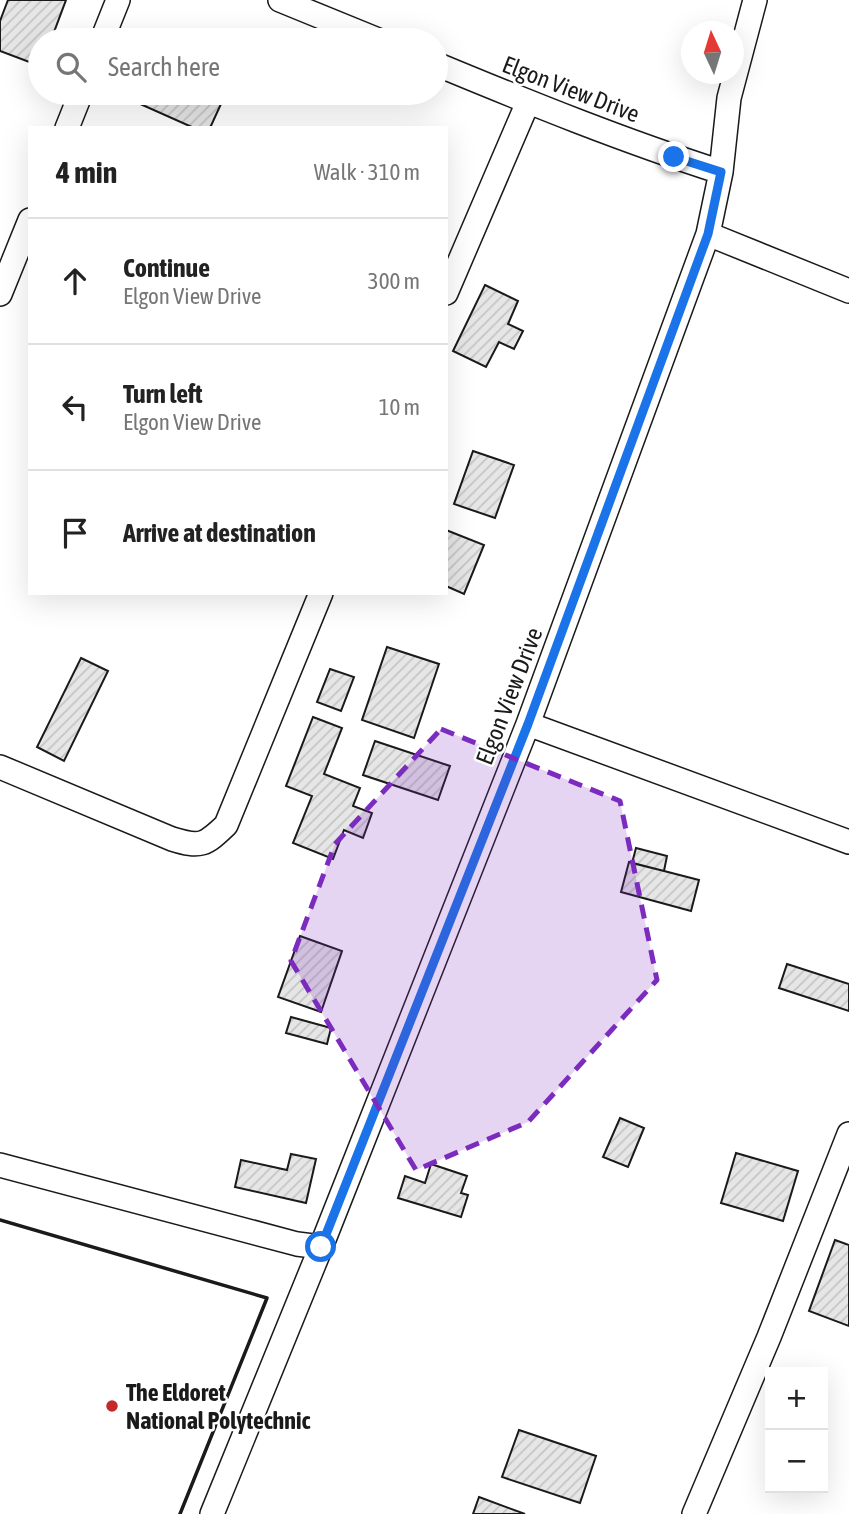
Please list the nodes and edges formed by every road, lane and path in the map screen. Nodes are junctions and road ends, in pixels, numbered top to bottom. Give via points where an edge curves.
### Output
1 (118, 0) edge
2 (280, 0) edge
3 (755, 0) edge
4 (107, 28) edge
5 (349, 28) edge
6 (448, 69) edge
7 (528, 102) junction
8 (76, 105) edge
9 (68, 126) edge
10 (721, 172) junction
11 (28, 225) edge
12 (708, 234) junction
13 (448, 288) edge
14 (849, 291) edge
15 (0, 294) edge
16 (320, 595) edge
17 (528, 724) junction
18 (0, 767) edge
19 (849, 842) edge
20 (849, 1134) edge
21 (0, 1165) edge
22 (321, 1247) junction
23 (212, 1514) edge
24 (694, 1514) edge

1 - 4 street
2 - 5 street
3 - 10 street via 729,98
6 - 7 street, Elgon View Drive
7 - 10 street, Elgon View Drive
7 - 13 street
8 - 9 street
10 - 12 street, Elgon View Drive
11 - 15 street
12 - 14 street
12 - 17 street, Elgon View Drive
16 - 18 street via 226,825 207,844 172,839
17 - 19 street
17 - 22 street, Elgon View Drive
20 - 24 street
21 - 22 street
22 - 23 street, Elgon View Drive

